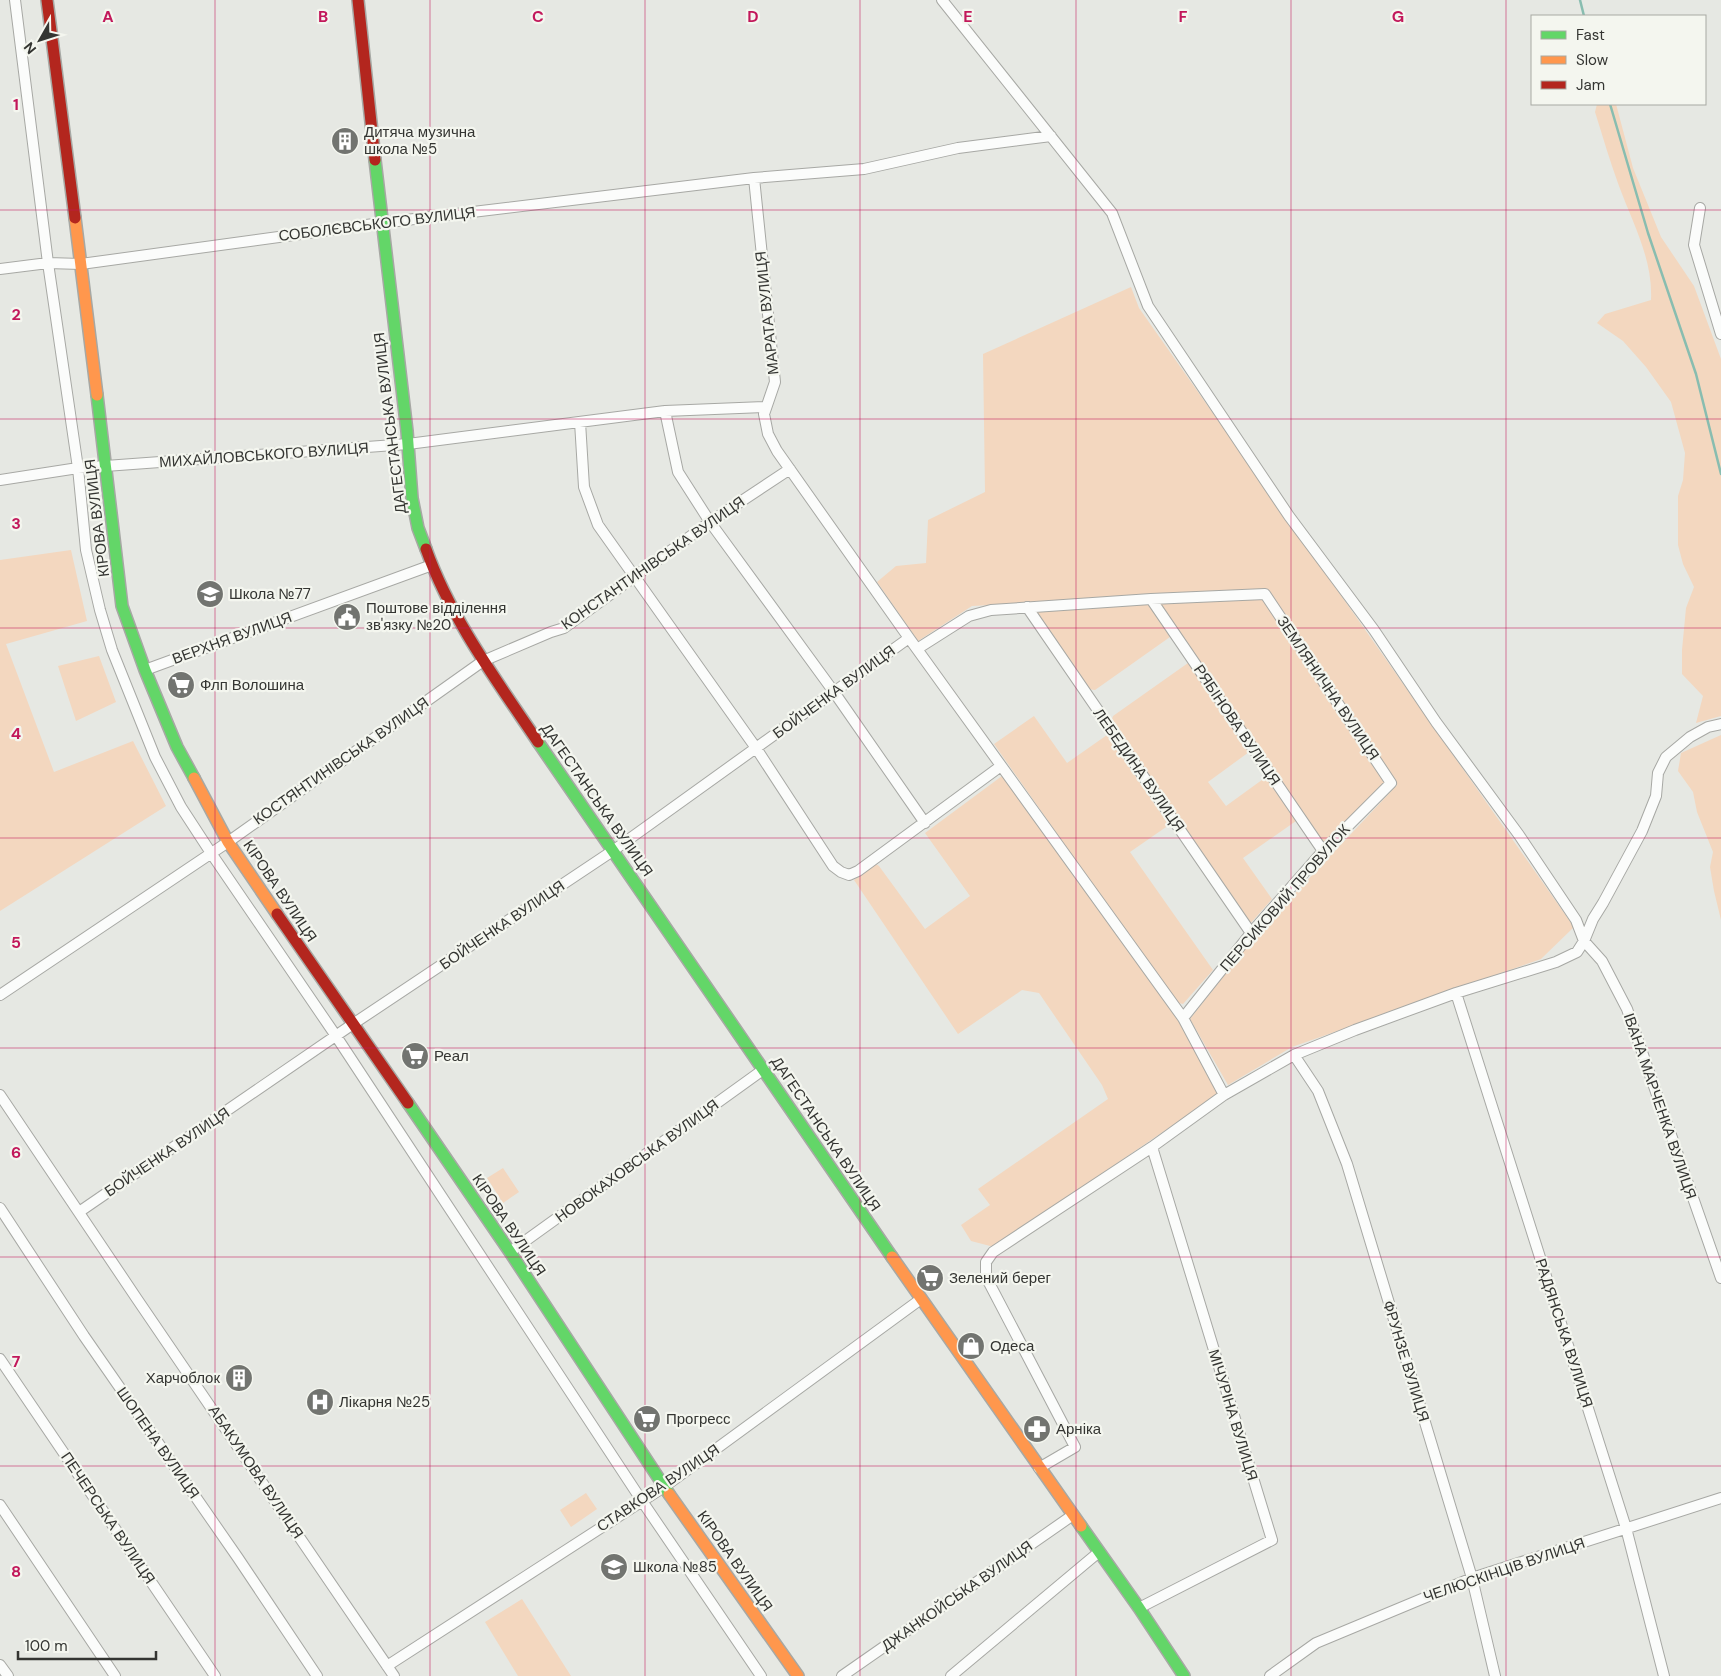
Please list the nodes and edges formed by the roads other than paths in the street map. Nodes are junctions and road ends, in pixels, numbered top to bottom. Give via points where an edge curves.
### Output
1 (15, 0) edge
2 (46, 0) edge
3 (358, 0) edge
4 (942, 0) edge
5 (1051, 136) junction
6 (754, 178) junction
7 (1700, 208) dead end
8 (381, 223) junction
9 (48, 263) junction
10 (81, 264) junction
11 (0, 269) edge
12 (1721, 334) edge
13 (766, 407) junction
14 (665, 411) junction
15 (580, 422) junction
16 (408, 444) junction
17 (106, 466) junction
18 (78, 468) junction
19 (790, 470) junction
20 (0, 480) edge
21 (710, 522) junction
22 (432, 565) junction
23 (634, 578) junction
24 (1151, 599) junction
25 (1027, 607) junction
26 (909, 638) junction
27 (916, 649) junction
28 (484, 660) junction
29 (146, 670) junction
30 (834, 692) junction
31 (1721, 724) edge
32 (756, 748) junction
33 (1001, 766) junction
34 (1391, 783) joint
35 (925, 823) junction
36 (228, 842) junction
37 (614, 850) junction
38 (1323, 851) junction
39 (211, 853) junction
40 (1251, 932) junction
41 (1584, 941) junction
42 (1456, 993) junction
43 (0, 995) edge
44 (1184, 1018) junction
45 (353, 1024) junction
46 (336, 1036) junction
47 (1294, 1055) junction
48 (764, 1069) junction
49 (0, 1095) edge
50 (1224, 1095) junction
51 (1152, 1146) junction
52 (0, 1208) edge
53 (79, 1212) junction
54 (510, 1252) junction
55 (1721, 1278) edge
56 (921, 1299) junction
57 (0, 1359) edge
58 (1039, 1468) junction
59 (664, 1486) junction
60 (1721, 1498) edge
61 (642, 1501) junction
62 (0, 1505) edge
63 (1073, 1515) junction
64 (1626, 1528) junction
65 (1099, 1552) junction
66 (1472, 1578) junction
67 (1139, 1608) junction
68 (0, 1665) edge
69 (387, 1666) junction
70 (8, 1676) edge
71 (115, 1676) edge
72 (216, 1676) edge
73 (317, 1676) edge
74 (394, 1676) edge
75 (761, 1676) edge
76 (798, 1676) edge
77 (842, 1676) edge
78 (951, 1676) edge
79 (1184, 1676) edge
80 (1270, 1676) edge
81 (1495, 1676) edge
82 (1664, 1676) edge

1 - 9 street, КІРОВА ВУЛИЦЯ
2 - 10 street, КІРОВА ВУЛИЦЯ
3 - 8 street, ДАГЕСТАНСЬКА ВУЛИЦЯ
4 - 5 street, ІВАНА МАРЧЕНКА ВУЛИЦЯ
5 - 6 street, СОБОЛЄВСЬКОГО ВУЛИЦЯ via 958,148 864,169
5 - 41 street, ІВАНА МАРЧЕНКА ВУЛИЦЯ via 1112,213 1153,314 1289,516 1519,835 1576,920
6 - 8 street, СОБОЛЄВСЬКОГО ВУЛИЦЯ
6 - 13 street, МАРАТА ВУЛИЦЯ via 775,382
7 - 12 street via 1694,245
8 - 10 street, СОБОЛЄВСЬКОГО ВУЛИЦЯ
8 - 16 street, ДАГЕСТАНСЬКА ВУЛИЦЯ
9 - 10 street, СОБОЛЄВСЬКОГО ВУЛИЦЯ
9 - 11 street, СОБОЛЄВСЬКОГО ВУЛИЦЯ
9 - 18 street, КІРОВА ВУЛИЦЯ
10 - 17 street, КІРОВА ВУЛИЦЯ
13 - 14 street, МИХАЙЛОВСЬКОГО ВУЛИЦЯ
13 - 19 street, МАРАТА ВУЛИЦЯ via 764,414 768,434
14 - 15 street, МИХАЙЛОВСЬКОГО ВУЛИЦЯ
14 - 21 street via 678,472
15 - 16 street, МИХАЙЛОВСЬКОГО ВУЛИЦЯ
15 - 23 street via 584,487 598,525
16 - 17 street, МИХАЙЛОВСЬКОГО ВУЛИЦЯ
16 - 22 street, ДАГЕСТАНСЬКА ВУЛИЦЯ via 411,497
17 - 18 street, МИХАЙЛОВСЬКОГО ВУЛИЦЯ
17 - 29 street, КІРОВА ВУЛИЦЯ via 122,606
18 - 20 street, МИХАЙЛОВСЬКОГО ВУЛИЦЯ
18 - 39 street, КІРОВА ВУЛИЦЯ via 86,550 112,650 155,757 180,806
19 - 21 street, КОНСТАНТИНІВСЬКА ВУЛИЦЯ
19 - 26 street, МАРАТА ВУЛИЦЯ
21 - 23 street, КОНСТАНТИНІВСЬКА ВУЛИЦЯ
21 - 30 street
22 - 28 street, ДАГЕСТАНСЬКА ВУЛИЦЯ
22 - 29 street, ВЕРХНЯ ВУЛИЦЯ
23 - 28 street, КОНСТАНТИНІВСЬКА ВУЛИЦЯ via 564,628
23 - 32 street
24 - 25 street
24 - 34 street, ЗЕМЛЯНИЧНА ВУЛИЦЯ via 1265,594
24 - 38 street, РЯБІНОВА ВУЛИЦЯ
25 - 27 street via 991,610 969,616
25 - 40 street, ЛЕБЕДИНА ВУЛИЦЯ
26 - 27 street, БОЙЧЕНКА ВУЛИЦЯ
26 - 30 street, БОЙЧЕНКА ВУЛИЦЯ
27 - 33 street, БОЙЧЕНКА ВУЛИЦЯ
28 - 36 street, КОСТЯНТИНІВСЬКА ВУЛИЦЯ
28 - 37 street, ДАГЕСТАНСЬКА ВУЛИЦЯ
29 - 36 street, КІРОВА ВУЛИЦЯ via 177,747
30 - 32 street, БОЙЧЕНКА ВУЛИЦЯ
30 - 35 street
31 - 41 street via 1690,737 1666,757 1658,773 1656,796 1642,831
32 - 35 street via 833,866 841,872 849,875 858,871
32 - 37 street, БОЙЧЕНКА ВУЛИЦЯ
33 - 35 street
33 - 44 street, БОЙЧЕНКА ВУЛИЦЯ
34 - 38 street, ПЕРСИКОВИЙ ПРОВУЛОК
36 - 39 street, КОСТЯНТИНІВСЬКА ВУЛИЦЯ
36 - 45 street, КІРОВА ВУЛИЦЯ
37 - 45 street, БОЙЧЕНКА ВУЛИЦЯ
37 - 48 street, ДАГЕСТАНСЬКА ВУЛИЦЯ
38 - 40 street, ПЕРСИКОВИЙ ПРОВУЛОК
39 - 43 street, КОСТЯНТИНІВСЬКА ВУЛИЦЯ
39 - 46 street, КІРОВА ВУЛИЦЯ
40 - 44 street, ПЕРСИКОВИЙ ПРОВУЛОК
41 - 42 street via 1576,952 1556,962
41 - 55 street, ІВАНА МАРЧЕНКА ВУЛИЦЯ via 1602,961 1626,1009
42 - 47 street
42 - 64 street, РАДЯНСЬКА ВУЛИЦЯ
44 - 50 street, БОЙЧЕНКА ВУЛИЦЯ
45 - 46 street, БОЙЧЕНКА ВУЛИЦЯ
45 - 54 street, КІРОВА ВУЛИЦЯ
46 - 53 street, БОЙЧЕНКА ВУЛИЦЯ
46 - 61 street, КІРОВА ВУЛИЦЯ
47 - 50 street
47 - 66 street, ФРУНЗЕ ВУЛИЦЯ via 1318,1091 1347,1164
48 - 54 street, НОВОКАХОВСЬКА ВУЛИЦЯ
48 - 56 street, ДАГЕСТАНСЬКА ВУЛИЦЯ
49 - 53 street, АБАКУМОВА ВУЛИЦЯ
50 - 51 street
51 - 58 street via 993,1252 986,1262 986,1277 1074,1448
51 - 67 street, МІЧУРІНА ВУЛИЦЯ via 1272,1540
52 - 73 street, ШОПЕНА ВУЛИЦЯ
53 - 69 street, АБАКУМОВА ВУЛИЦЯ
54 - 59 street, КІРОВА ВУЛИЦЯ
56 - 58 street, ДАГЕСТАНСЬКА ВУЛИЦЯ
56 - 59 street, СТАВКОВА ВУЛИЦЯ
57 - 72 street, ПЕЧЕРСЬКА ВУЛИЦЯ
58 - 63 street, ДАГЕСТАНСЬКА ВУЛИЦЯ
59 - 61 street, СТАВКОВА ВУЛИЦЯ
59 - 76 street, КІРОВА ВУЛИЦЯ
60 - 64 street, ЧЕЛЮСКІНЦІВ ВУЛИЦЯ
61 - 69 street, СТАВКОВА ВУЛИЦЯ
61 - 75 street, КІРОВА ВУЛИЦЯ
62 - 71 street
63 - 65 street, ДАГЕСТАНСЬКА ВУЛИЦЯ
63 - 77 street, ДЖАНКОЙСЬКА ВУЛИЦЯ
64 - 66 street, ЧЕЛЮСКІНЦІВ ВУЛИЦЯ
64 - 82 street, РАДЯНСЬКА ВУЛИЦЯ
65 - 67 street, ДАГЕСТАНСЬКА ВУЛИЦЯ
65 - 78 street
66 - 80 street, ЧЕЛЮСКІНЦІВ ВУЛИЦЯ via 1316,1644
66 - 81 street, ФРУНЗЕ ВУЛИЦЯ
67 - 79 street, ДАГЕСТАНСЬКА ВУЛИЦЯ
68 - 70 street
69 - 74 street, АБАКУМОВА ВУЛИЦЯ

